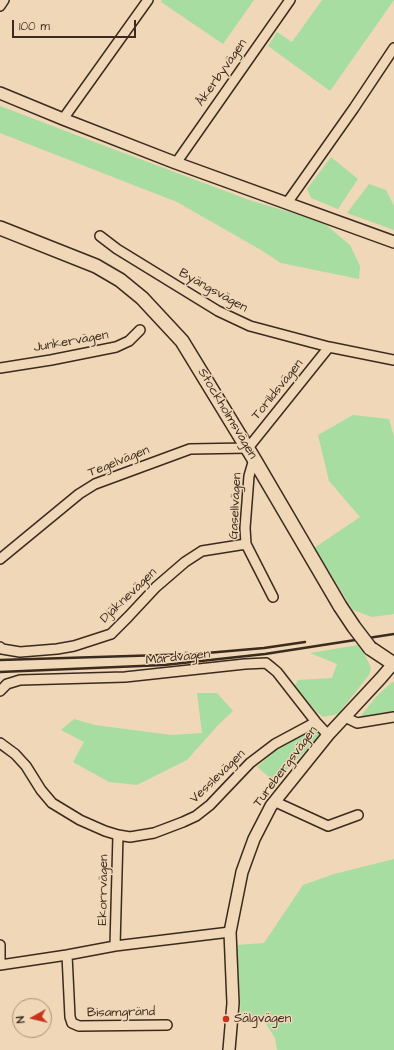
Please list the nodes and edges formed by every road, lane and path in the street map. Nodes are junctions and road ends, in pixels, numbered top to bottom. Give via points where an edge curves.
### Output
1 (4, 0) edge
2 (148, 0) edge
3 (290, 0) edge
4 (0, 6) edge
5 (394, 48) edge
6 (0, 93) edge
7 (63, 119) junction
8 (176, 163) junction
9 (287, 203) junction
10 (0, 228) edge
11 (100, 236) dead end
12 (394, 242) edge
13 (140, 330) dead end
14 (329, 347) junction
15 (394, 360) edge
16 (0, 368) edge
17 (251, 454) junction
18 (246, 544) junction
19 (0, 559) edge
20 (273, 597) dead end
21 (0, 647) edge
22 (393, 664) edge
23 (0, 691) edge
24 (345, 717) junction
25 (394, 717) edge
26 (316, 722) junction
27 (328, 735) junction
28 (0, 743) edge
29 (276, 801) junction
30 (358, 815) dead end
31 (118, 835) junction
32 (230, 932) junction
33 (0, 945) edge
34 (115, 946) junction
35 (67, 956) junction
36 (0, 965) edge
37 (167, 1025) dead end
38 (229, 1050) edge

1 - 4 street
2 - 7 street
3 - 8 street, Åkerbyvägen
5 - 9 street
6 - 7 street
7 - 8 street
8 - 9 street
9 - 12 street
10 - 17 main road, Stockholmsvägen via 96,266 120,280 142,298 182,341
11 - 14 street, Byängsvägen via 218,311 250,326
13 - 16 street, Junkervägen via 129,341 116,347
14 - 15 street, Byängsvägen
14 - 17 street, Torildsvägen
17 - 18 street, Gasellvägen
17 - 19 street, Tegelvägen via 190,450 95,484 79,494
17 - 22 main road, Stockholmsvägen, bridge via 354,627 370,648
18 - 20 street, Gasellvägen
18 - 21 street, Djäknevägen via 202,551 184,562 111,634 57,649 20,652
22 - 24 street, Turebergsvägen
23 - 26 street, Mårdvägen via 7,684 20,680 125,677 266,663
24 - 25 street via 357,723
24 - 27 street, Turebergsvägen
26 - 27 street, Mårdvägen
26 - 31 street, Vesslevägen via 275,744 255,759 196,816 154,833 130,837
27 - 29 street, Turebergsvägen
28 - 31 street, Vesslevägen via 26,766 52,803 80,820
29 - 30 street via 328,826
29 - 32 street, Turebergsvägen via 270,806 254,839 242,872
31 - 34 street, Ekorrvägen
32 - 34 street
32 - 38 street, Turebergsvägen via 233,1003
33 - 36 street
34 - 35 street
35 - 36 street
35 - 37 street, Bisamgränd via 72,1023 79,1026

